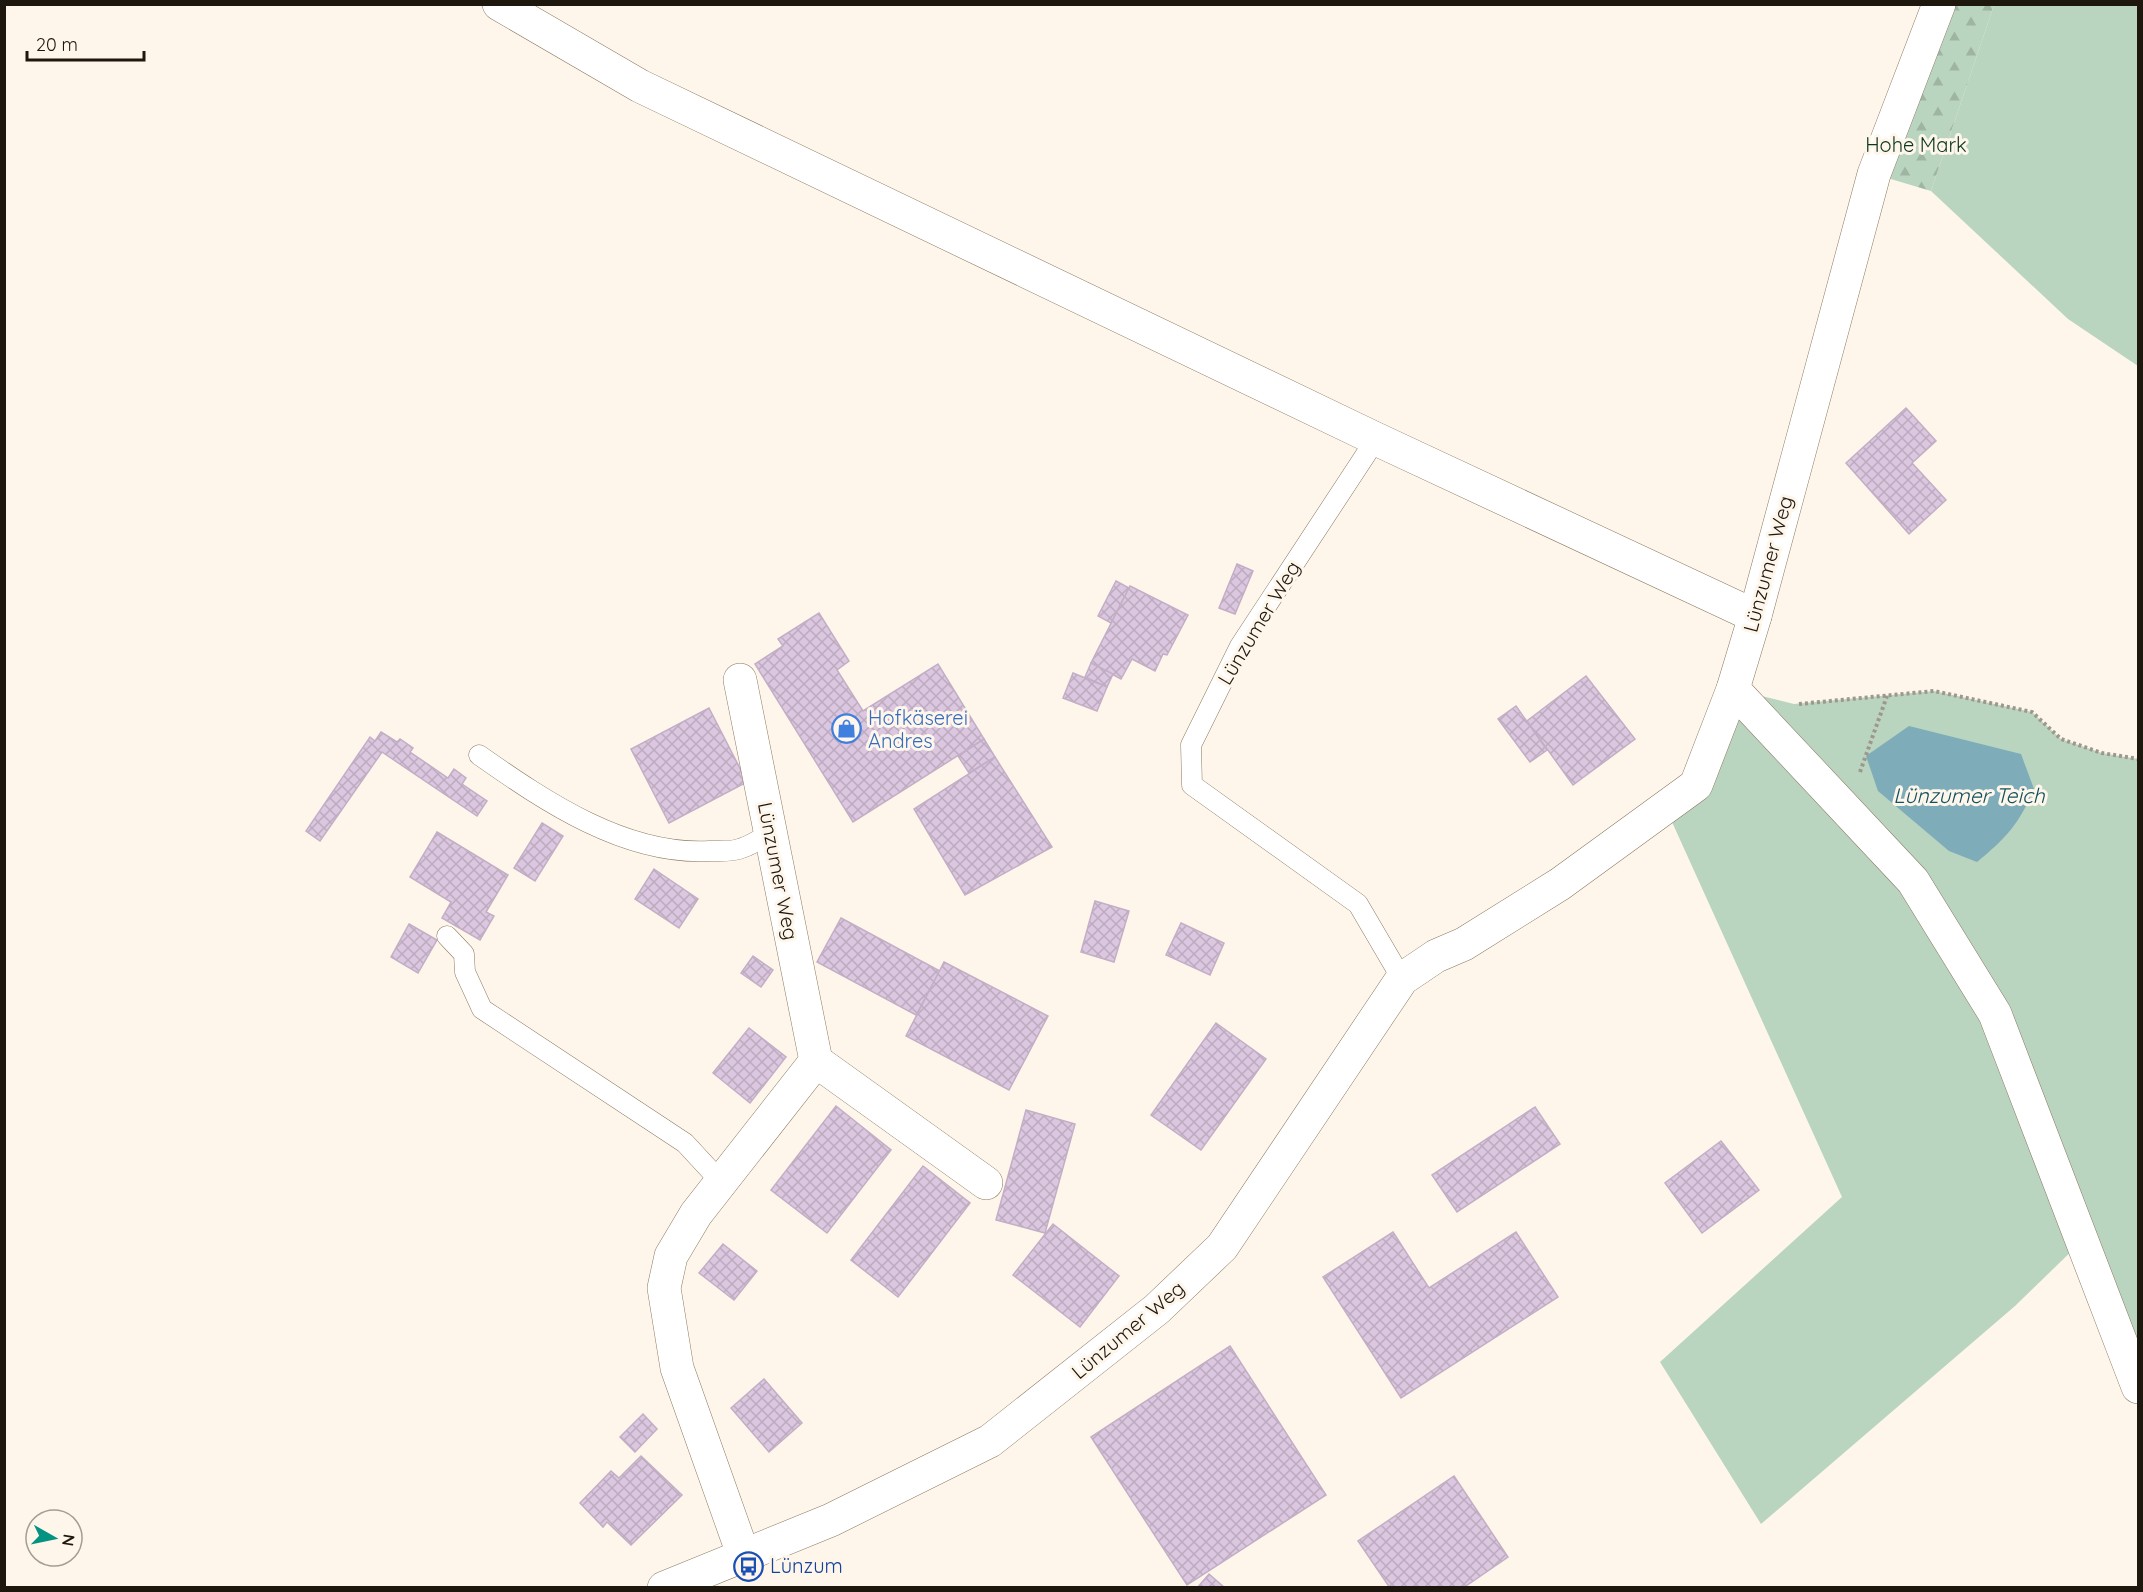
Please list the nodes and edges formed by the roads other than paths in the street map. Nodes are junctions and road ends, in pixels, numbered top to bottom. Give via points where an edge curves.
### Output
1 (499, 4) edge
2 (1939, 4) edge
3 (1376, 439) junction
4 (1755, 616) junction
5 (740, 680) dead end
6 (1732, 689) junction
7 (479, 755) dead end
8 (770, 834) junction
9 (447, 936) dead end
10 (1402, 979) junction
11 (816, 1061) junction
12 (721, 1182) junction
13 (986, 1183) dead end
14 (2139, 1387) edge
15 (743, 1554) junction
16 (664, 1587) edge

1 - 3 street via 640,86
2 - 4 street, Lünzumer Weg via 1874,174
3 - 4 street
3 - 10 lane, Lünzumer Weg via 1240,646 1191,745 1192,785 1358,904
4 - 6 street, Lünzumer Weg
5 - 8 street, Lünzumer Weg
6 - 10 street, Lünzumer Weg via 1696,785 1560,884
6 - 14 street via 1913,881 1995,1014
7 - 8 lane via 538,796 591,824 654,847 687,852 740,849
8 - 11 street, Lünzumer Weg
9 - 12 lane via 464,954 465,972 482,1009 685,1143
10 - 15 street, Lünzumer Weg via 1222,1247 1157,1309 990,1441 831,1520
11 - 12 street
11 - 13 street
12 - 15 street via 671,1256 664,1288 677,1368
15 - 16 street, Lünzumer Weg

